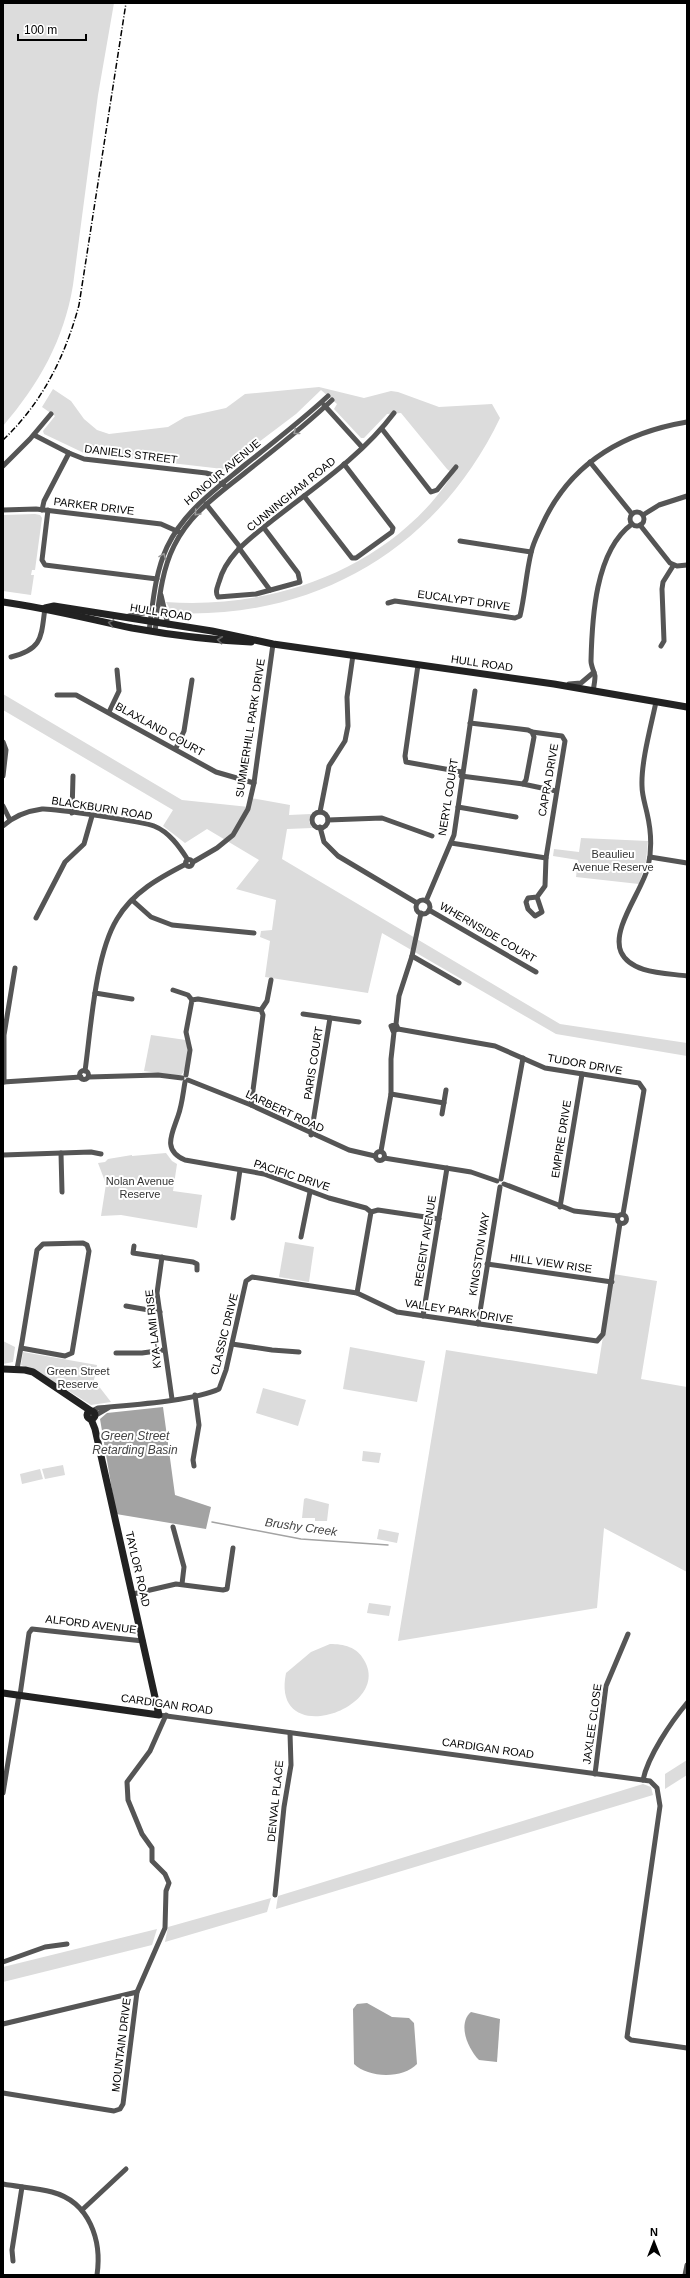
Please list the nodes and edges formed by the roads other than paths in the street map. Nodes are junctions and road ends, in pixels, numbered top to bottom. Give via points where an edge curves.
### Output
1 (321, 402) junction
2 (325, 406) junction
3 (394, 413) dead end
4 (51, 414) dead end
5 (687, 422) edge
6 (382, 429) junction
7 (34, 435) junction
8 (362, 447) junction
9 (69, 454) junction
10 (590, 462) junction
11 (344, 464) junction
12 (3, 466) edge
13 (456, 467) dead end
14 (224, 485) junction
15 (304, 496) junction
16 (687, 496) edge
17 (206, 504) junction
18 (3, 510) edge
19 (45, 510) junction
20 (632, 514) junction
21 (643, 515) junction
22 (632, 524) junction
23 (640, 525) junction
24 (264, 528) junction
25 (179, 532) junction
26 (460, 541) dead end
27 (240, 547) junction
28 (531, 552) junction
29 (687, 565) edge
30 (673, 566) junction
31 (156, 579) junction
32 (270, 590) junction
33 (160, 592) junction
34 (3, 602) edge
35 (388, 603) dead end
36 (45, 608) junction
37 (152, 608) junction
38 (94, 613) junction
39 (153, 623) junction
40 (168, 625) junction
41 (152, 631) junction
42 (273, 644) junction
43 (662, 646) dead end
44 (353, 656) junction
45 (11, 657) dead end
46 (418, 665) junction
47 (117, 670) dead end
48 (594, 672) junction
49 (192, 680) dead end
50 (554, 684) junction
51 (475, 691) dead end
52 (593, 691) junction
53 (57, 695) dead end
54 (656, 702) junction
55 (687, 706) edge
56 (109, 712) junction
57 (470, 723) junction
58 (532, 732) junction
59 (3, 742) edge
60 (176, 748) junction
61 (462, 774) junction
62 (3, 776) edge
63 (74, 776) dead end
64 (254, 783) junction
65 (523, 784) junction
66 (556, 791) junction
67 (3, 806) edge
68 (458, 807) junction
69 (320, 812) junction
70 (72, 813) junction
71 (92, 816) junction
72 (516, 816) dead end
73 (10, 820) junction
74 (328, 820) junction
75 (3, 826) edge
76 (320, 828) junction
77 (432, 836) dead end
78 (451, 843) junction
79 (650, 857) junction
80 (546, 858) junction
81 (189, 862) junction
82 (687, 863) edge
83 (537, 897) dead end
84 (132, 900) junction
85 (426, 901) junction
86 (417, 903) junction
87 (429, 910) junction
88 (421, 913) junction
89 (36, 918) dead end
90 (254, 933) dead end
91 (412, 956) junction
92 (15, 968) dead end
93 (536, 972) dead end
94 (687, 976) edge
95 (271, 980) dead end
96 (459, 983) dead end
97 (173, 990) dead end
98 (95, 992) junction
99 (132, 998) dead end
100 (192, 1000) junction
101 (261, 1010) junction
102 (303, 1014) dead end
103 (330, 1018) junction
104 (359, 1022) dead end
105 (396, 1028) junction
106 (522, 1058) junction
107 (85, 1071) junction
108 (582, 1074) junction
109 (81, 1077) junction
110 (89, 1077) junction
111 (185, 1079) junction
112 (4, 1082) edge
113 (446, 1090) dead end
114 (391, 1094) junction
115 (444, 1103) junction
116 (251, 1106) junction
117 (442, 1114) dead end
118 (311, 1135) junction
119 (381, 1151) junction
120 (61, 1153) junction
121 (101, 1154) dead end
122 (3, 1155) edge
123 (375, 1156) junction
124 (384, 1158) junction
125 (447, 1168) junction
126 (240, 1170) junction
127 (500, 1183) junction
128 (62, 1192) dead end
129 (310, 1192) junction
130 (560, 1207) junction
131 (371, 1212) junction
132 (620, 1215) junction
133 (233, 1218) dead end
134 (439, 1219) junction
135 (620, 1223) junction
136 (301, 1237) dead end
137 (134, 1246) dead end
138 (162, 1257) junction
139 (487, 1264) junction
140 (197, 1270) dead end
141 (246, 1281) joint
142 (612, 1282) junction
143 (358, 1294) junction
144 (126, 1306) dead end
145 (160, 1312) junction
146 (423, 1316) junction
147 (478, 1324) junction
148 (232, 1344) junction
149 (21, 1348) junction
150 (164, 1350) junction
151 (299, 1352) dead end
152 (116, 1353) dead end
153 (17, 1369) junction
154 (3, 1370) edge
155 (194, 1395) junction
156 (172, 1399) junction
157 (92, 1414) junction
158 (194, 1466) dead end
159 (174, 1527) dead end
160 (233, 1548) dead end
161 (182, 1584) junction
162 (133, 1594) junction
163 (628, 1634) dead end
164 (143, 1641) junction
165 (3, 1693) edge
166 (19, 1695) junction
167 (687, 1703) edge
168 (162, 1715) junction
169 (290, 1732) junction
170 (595, 1774) junction
171 (643, 1780) junction
172 (3, 1792) edge
173 (275, 1895) dead end
174 (67, 1944) dead end
175 (3, 1962) edge
176 (137, 1992) junction
177 (3, 2024) edge
178 (687, 2048) edge
179 (3, 2093) edge
180 (126, 2169) dead end
181 (3, 2184) edge
182 (22, 2187) junction
183 (82, 2210) junction
184 (13, 2261) dead end
185 (687, 2265) edge
186 (97, 2275) edge
187 (686, 2275) edge

1 - 2 street
1 - 2 street, HONOUR AVENUE via 330,398
1 - 14 street, HONOUR AVENUE
2 - 8 street
2 -> 14 street, HONOUR AVENUE
3 - 6 street, CUNNINGHAM ROAD
4 - 7 street
5 - 10 street, EUCALYPT DRIVE via 642,432 618,443
6 - 8 street, CUNNINGHAM ROAD
6 - 13 street via 431,492 438,490
7 - 9 street, DANIELS STREET
7 - 12 street
8 - 11 street, CUNNINGHAM ROAD
9 - 14 street, DANIELS STREET via 84,459 206,473 216,476
9 - 19 street via 44,501
10 - 20 street
10 - 28 street, EUCALYPT DRIVE via 578,471 557,497 547,513
11 - 15 street, CUNNINGHAM ROAD
11 - 15 street via 393,528 392,532 356,558 352,558
14 - 17 street, HONOUR AVENUE
14 - 25 street, HONOUR AVENUE via 196,505
15 - 24 street, CUNNINGHAM ROAD
16 - 21 street via 659,505
17 -> 25 street, HONOUR AVENUE
17 - 27 street
18 - 19 street, PARKER DRIVE
19 - 25 street, PARKER DRIVE via 161,524
19 - 31 street via 42,560 45,565
20 - 21 street via 638,512
20 - 22 street
21 - 23 street via 644,520
22 - 23 street
22 - 48 street via 611,550 600,575 592,636 591,664
23 - 30 street
24 - 27 street, CUNNINGHAM ROAD
24 - 32 street via 300,579 296,584
31 -> 25 street, HONOUR AVENUE via 163,557
25 - 33 street, HONOUR AVENUE
26 - 28 street
27 - 32 street
27 - 32 street, CUNNINGHAM ROAD via 229,560 220,578 216,592 220,598
28 - 35 street, EUCALYPT DRIVE via 520,616 515,618 395,601
29 - 30 street
30 - 43 street via 663,582
31 - 37 street, HONOUR AVENUE
33 - 39 street, HONOUR AVENUE
33 - 40 street
34 - 36 main road, HULL ROAD
36 - 38 main road, HULL ROAD via 54,606
41 -> 36 main road, HULL ROAD
36 - 45 street via 39,642 32,650
37 - 38 street via 131,616
37 - 39 street, HONOUR AVENUE
38 - 39 main road, HULL ROAD
39 - 40 main road, HULL ROAD
39 - 41 street, HONOUR AVENUE
40 - 42 main road, HULL ROAD
42 -> 41 main road, HULL ROAD via 197,638
42 - 44 main road, HULL ROAD
42 - 64 street, SUMMERHILL PARK DRIVE
44 - 46 main road, HULL ROAD
44 - 69 street via 347,697 348,726 345,741 329,766
46 - 50 main road, HULL ROAD
46 - 61 street via 406,762
47 - 56 street via 119,691
48 - 50 street via 577,684
48 - 52 street
49 - 60 street via 184,731
50 - 52 main road, HULL ROAD
51 - 57 street, NERYL COURT
52 - 54 main road, HULL ROAD
53 - 56 street, BLAXLAND COURT via 76,695
54 - 55 main road, HULL ROAD
54 - 79 street via 642,786 650,825
56 - 60 street, BLAXLAND COURT
57 - 58 street
57 - 61 street, NERYL COURT
58 - 65 street via 534,737 526,780
58 - 66 street, CAPRA DRIVE via 560,735 565,739
59 - 62 street via 6,750
60 - 64 street, BLAXLAND COURT via 216,772
61 - 65 street
61 - 68 street, NERYL COURT
63 - 70 street
64 - 81 street, SUMMERHILL PARK DRIVE via 248,809 236,831 217,848
65 - 66 street
66 - 80 street, CAPRA DRIVE
67 - 73 street
68 - 72 street
68 - 78 street, NERYL COURT
69 - 74 street via 327,816
69 - 76 street via 316,813 312,820
70 - 71 street, BLACKBURN ROAD
70 - 73 street, BLACKBURN ROAD via 43,809 25,812
71 - 81 street, BLACKBURN ROAD via 153,825 174,841
71 - 89 street via 84,844 65,862
73 - 75 street, BLACKBURN ROAD
74 - 76 street
74 - 77 street via 382,818
76 - 86 street via 324,842 338,856
78 - 80 street
78 - 85 street, NERYL COURT
79 - 82 street
79 - 94 street via 642,884 619,934 620,951 632,965 641,969
80 - 83 street, CAPRA DRIVE via 545,886
81 - 84 street, SUMMERHILL PARK DRIVE via 147,886
84 - 90 street via 151,917 172,925
84 - 98 street, SUMMERHILL PARK DRIVE via 117,918 107,940
85 - 86 street
85 - 87 street
86 - 88 street via 416,909
87 - 88 street
87 - 93 street, WHERNSIDE COURT
88 - 91 street
91 - 96 street
91 - 105 street via 399,996
92 - 112 street via 4,1035
95 - 101 street via 267,1001
97 - 100 street via 188,995
98 - 99 street
98 - 107 street, SUMMERHILL PARK DRIVE
100 - 101 street via 198,998
100 - 111 street via 186,1032 190,1050
101 - 116 street via 263,1015
102 - 103 street, PARIS COURT
103 - 104 street, PARIS COURT
103 - 118 street, PARIS COURT
105 - 106 street, TUDOR DRIVE via 495,1046
105 - 114 street via 391,1059
106 - 108 street, TUDOR DRIVE via 545,1068
106 - 127 street, KINGSTON WAY
107 - 109 street via 81,1073
107 - 110 street
108 - 130 street, EMPIRE DRIVE
108 - 132 street, TUDOR DRIVE via 639,1083 644,1090
109 - 110 street via 85,1080
109 - 112 street
110 - 111 street, LARBERT ROAD via 158,1075
111 - 116 street, LARBERT ROAD
111 - 126 street, PACIFIC DRIVE via 178,1115 172,1130 172,1150 185,1160
113 - 115 street
114 - 115 street
114 - 119 street
115 - 117 street
116 - 118 street, LARBERT ROAD
118 - 123 street, LARBERT ROAD via 349,1150
119 - 123 street
119 - 124 street
120 - 121 street
120 - 122 street
120 - 128 street
123 - 124 street, LARBERT ROAD via 379,1161
124 - 125 street
125 - 127 street via 471,1172
125 - 134 street, REGENT AVENUE
126 - 129 street, PACIFIC DRIVE via 264,1174
126 - 133 street
127 - 130 street
127 - 139 street, KINGSTON WAY
129 - 131 street, PACIFIC DRIVE via 366,1208
129 - 136 street
130 - 132 street via 574,1212
131 - 134 street via 378,1210
131 - 143 street
132 - 135 street
132 - 135 street, TUDOR DRIVE via 626,1221
134 - 146 street, REGENT AVENUE
135 - 142 street
137 - 138 street via 133,1253
138 - 140 street via 193,1262 197,1264
138 - 145 street, KYA-LAMI RISE via 157,1287
139 - 142 street, HILL VIEW RISE
139 - 147 street, KINGSTON WAY
141 - 143 street, VALLEY PARK DRIVE via 255,1277
141 - 148 street, CLASSIC DRIVE
142 - 147 street, VALLEY PARK DRIVE via 601,1339 593,1342
143 - 146 street, VALLEY PARK DRIVE via 397,1312
144 - 145 street
145 - 150 street, KYA-LAMI RISE
146 - 147 street, VALLEY PARK DRIVE
148 - 151 street
148 - 155 street, CLASSIC DRIVE via 221,1385 212,1392
149 - 149 street via 38,1248 43,1244 87,1245 89,1251 72,1353 65,1356
149 - 153 street
150 - 152 street
150 - 156 street, KYA-LAMI RISE
153 - 154 main road
153 - 157 main road via 32,1372
155 - 156 street, CLASSIC DRIVE
155 - 158 street via 199,1425
156 - 157 street, CLASSIC DRIVE via 115,1406
157 - 162 main road, TAYLOR ROAD
159 - 161 street via 184,1566
160 - 161 street via 227,1588 223,1590
161 - 162 street
162 - 164 main road, TAYLOR ROAD
163 - 170 street, JAXLEE CLOSE via 606,1686
164 - 166 street, ALFORD AVENUE via 32,1629 29,1633
164 - 168 main road, TAYLOR ROAD
165 - 166 main road, CARDIGAN ROAD
166 - 168 main road, CARDIGAN ROAD
166 - 172 street
167 - 171 street via 675,1717
168 - 169 street, CARDIGAN ROAD
168 - 176 street, MOUNTAIN DRIVE via 150,1751 127,1782 128,1800 142,1834 152,1848 152,1861 165,1874 169,1884 166,1891 164,1928
169 - 170 street, CARDIGAN ROAD
169 - 173 street, DENVAL PLACE via 291,1765
170 - 171 street, CARDIGAN ROAD
171 - 178 street via 650,1781 656,1788 660,1806 627,2038
174 - 175 street via 45,1947
176 - 177 street
176 - 179 street, MOUNTAIN DRIVE via 124,2096 120,2109 114,2112
180 - 183 street
181 - 182 street
182 - 183 street via 53,2192
182 - 184 street via 12,2250
183 - 186 street via 95,2232 98,2244
185 - 187 street

